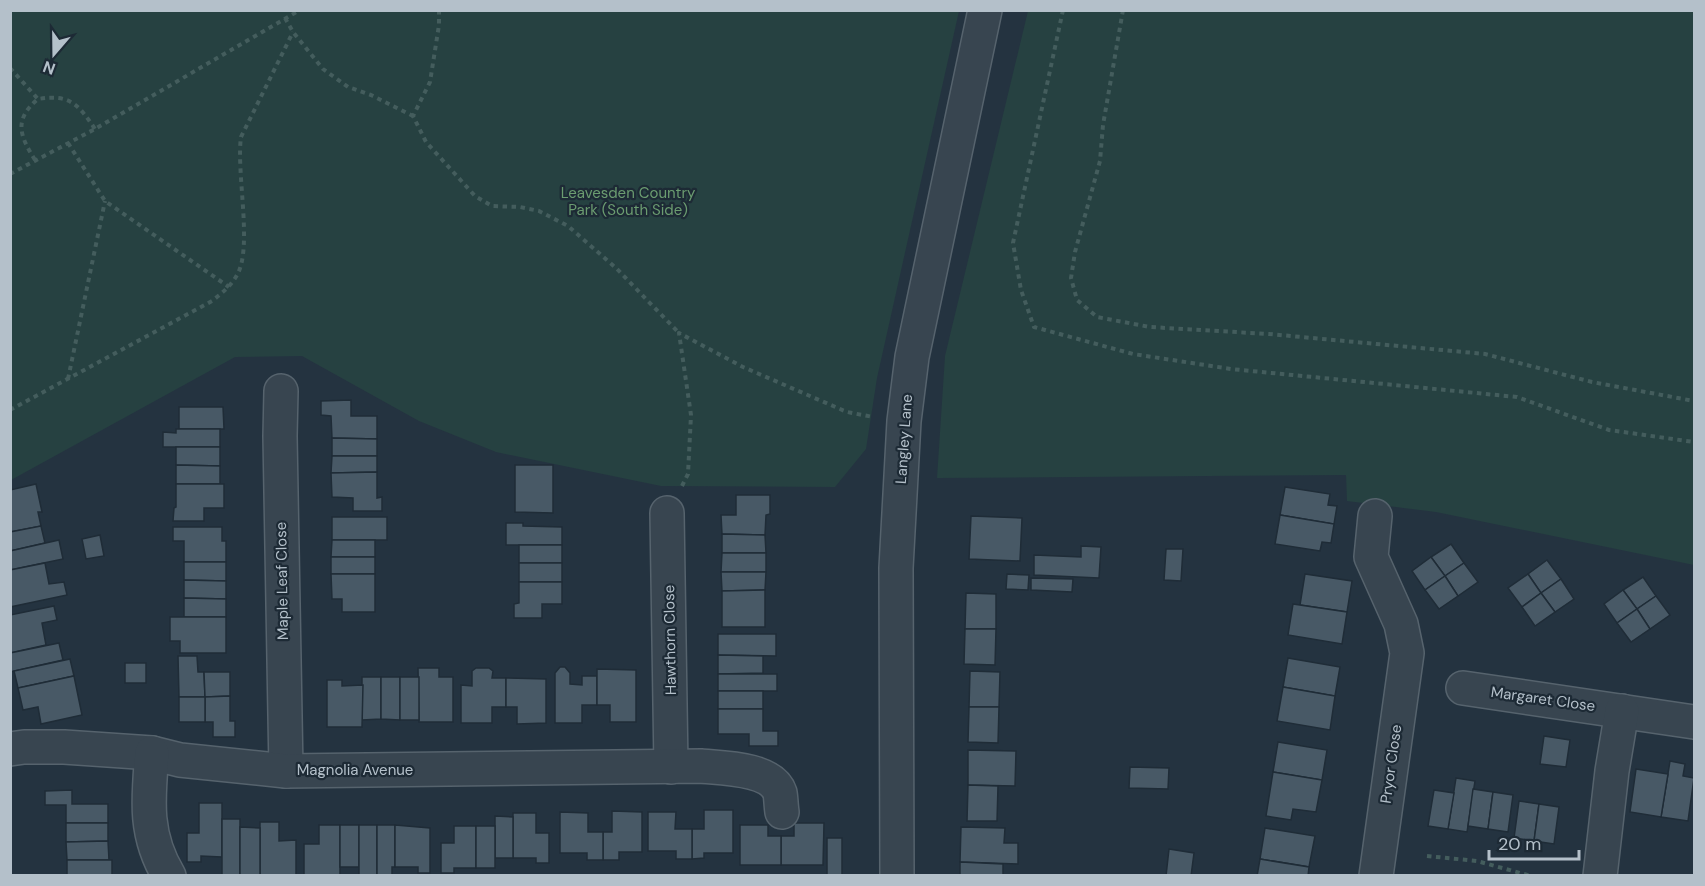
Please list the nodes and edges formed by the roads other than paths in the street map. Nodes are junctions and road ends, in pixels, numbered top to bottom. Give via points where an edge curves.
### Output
1 (985, 10) edge
2 (281, 391) dead end
3 (667, 513) road end
4 (1375, 516) dead end
5 (1463, 688) dead end
6 (1622, 711) junction
7 (1695, 722) edge
8 (10, 749) edge
9 (152, 753) junction
10 (686, 766) junction
11 (286, 771) junction
12 (782, 812) dead end
13 (169, 876) edge
14 (897, 876) edge
15 (1376, 876) edge
16 (1600, 876) edge

1 - 14 street, Langley Lane via 912,357 904,421 896,568
2 - 11 street, Maple Leaf Close
3 - 10 street, Hawthorn Close
4 - 15 street, Pryor Close via 1371,557 1401,624 1407,653
5 - 6 street, Margaret Close
6 - 7 street, Margaret Close
6 - 16 street
8 - 9 street, Magnolia Avenue via 64,747
9 - 11 street, Magnolia Avenue via 180,760
9 - 13 street via 147,807 153,842
10 - 11 street, Magnolia Avenue
10 - 12 street, Magnolia Avenue via 737,769 760,775 773,782 779,791

